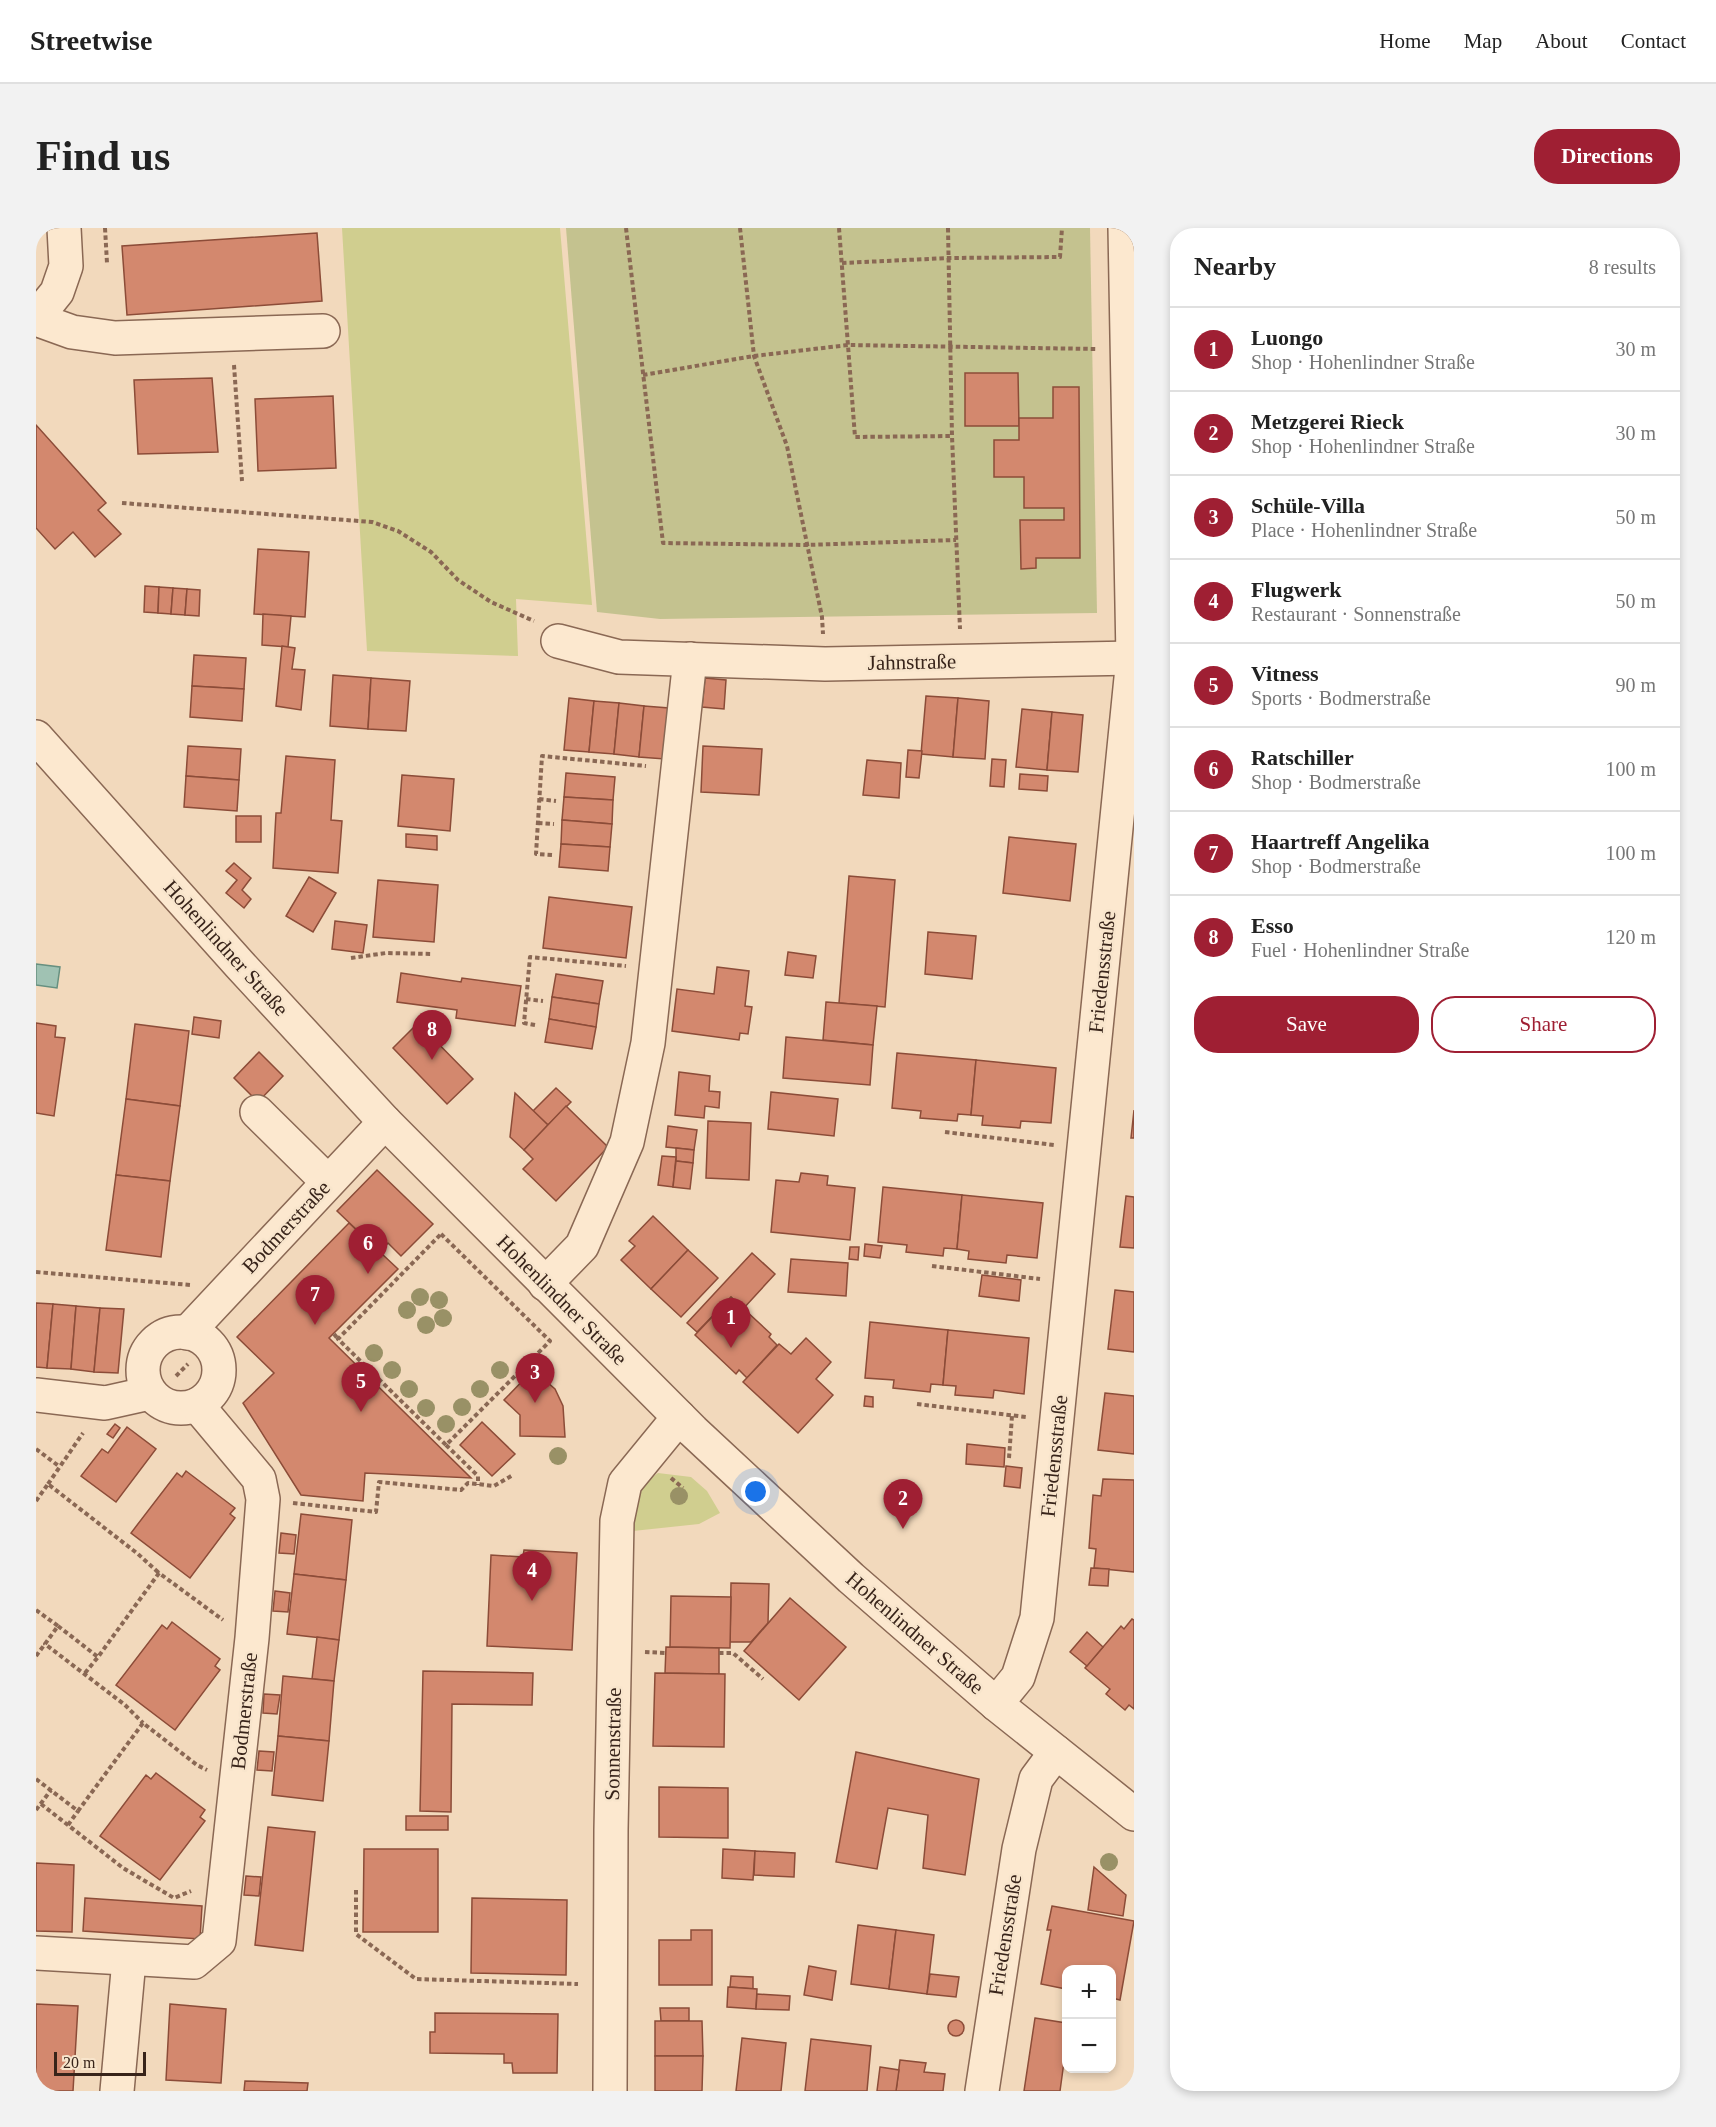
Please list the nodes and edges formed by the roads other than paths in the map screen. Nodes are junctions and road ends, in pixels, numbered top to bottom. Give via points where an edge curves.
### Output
1 (64, 228) edge
2 (1125, 228) edge
3 (36, 318) edge
4 (323, 331) dead end
5 (558, 641) road end
6 (1134, 658) edge
7 (690, 659) junction
8 (36, 737) edge
9 (256, 1112) dead end
10 (385, 1122) junction
11 (328, 1182) junction
12 (545, 1284) junction
13 (198, 1338) junction
14 (36, 1395) edge
15 (152, 1396) junction
16 (197, 1405) junction
17 (679, 1417) junction
18 (996, 1704) junction
19 (1056, 1752) junction
20 (1134, 1814) edge
21 (36, 1953) edge
22 (129, 1960) junction
23 (117, 2091) edge
24 (610, 2091) edge
25 (982, 2091) edge

1 - 3 street via 66,266 57,292
2 - 6 street, Friedensstraße
3 - 4 street via 72,332 115,338
5 - 7 street, Jahnstraße via 619,657
6 - 7 street, Jahnstraße via 825,664
6 - 18 street, Friedensstraße via 1037,1618 1018,1677
7 - 12 street via 648,1043 627,1142 582,1246
8 - 10 street, Hohenlindner Straße
9 - 11 street
10 - 11 street, Bodmerstraße
10 - 12 street, Hohenlindner Straße
11 - 13 street, Bodmerstraße via 229,1288
12 - 17 street, Hohenlindner Straße
13 - 15 street via 174,1333 152,1345 144,1375
13 - 16 street via 216,1356 219,1367 214,1389
14 - 15 street via 105,1402
15 - 16 street via 175,1408
16 - 22 street, Bodmerstraße via 259,1479 263,1499 219,1941 194,1962
17 - 18 street, Hohenlindner Straße via 851,1578
17 - 24 street, Sonnenstraße via 625,1483 617,1521
18 - 19 street, Hohenlindner Straße
19 - 20 street, Hohenlindner Straße
19 - 25 street, Friedensstraße via 1036,1779 1019,1849
21 - 22 street, Bodmerstraße
22 - 23 street

